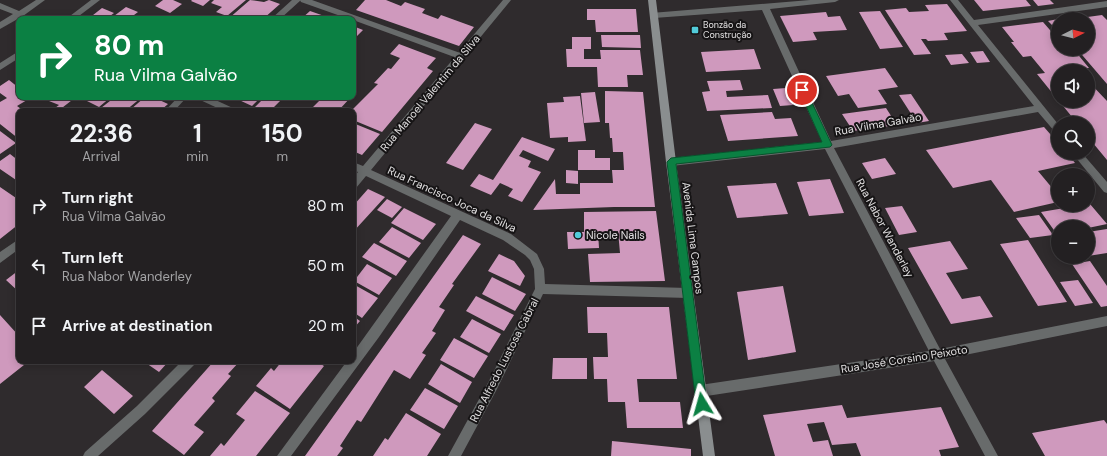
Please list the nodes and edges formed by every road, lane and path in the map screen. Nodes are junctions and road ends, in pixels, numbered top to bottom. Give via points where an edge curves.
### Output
1 (40, 0) edge
2 (96, 0) edge
3 (297, 0) edge
4 (304, 0) edge
5 (506, 0) edge
6 (652, 0) edge
7 (835, 0) edge
8 (954, 0) edge
9 (1107, 4) edge
10 (0, 6) edge
11 (765, 7) junction
12 (20, 14) junction
13 (654, 15) junction
14 (16, 16) edge
15 (17, 16) edge
16 (74, 16) edge
17 (278, 16) edge
18 (349, 16) edge
19 (356, 19) edge
20 (973, 23) junction
21 (0, 26) edge
22 (16, 56) edge
23 (460, 56) junction
24 (0, 67) edge
25 (181, 100) edge
26 (208, 100) edge
27 (171, 108) edge
28 (225, 108) edge
29 (1040, 108) junction
30 (1051, 121) edge
31 (828, 145) junction
32 (1083, 160) edge
33 (671, 162) junction
34 (356, 168) edge
35 (365, 172) junction
36 (356, 182) edge
37 (1107, 189) edge
38 (458, 214) junction
39 (16, 245) edge
40 (0, 258) edge
41 (537, 261) joint
42 (540, 289) junction
43 (688, 293) junction
44 (1107, 320) edge
45 (937, 354) junction
46 (356, 358) edge
47 (187, 364) edge
48 (352, 364) edge
49 (700, 391) junction
50 (89, 456) edge
51 (283, 456) edge
52 (454, 456) edge
53 (709, 456) edge
54 (992, 456) edge

1 - 12 street
2 - 16 street
3 - 17 street
4 - 18 street
5 - 23 street, Rua Manoel Valentim da Silva
6 - 13 main road, Avenida Lima Campos
7 - 11 street
8 - 20 street
9 - 20 street
10 - 12 street
11 - 13 street
11 - 31 street, Rua Nabor Wanderley
12 - 15 street
13 - 33 main road, Avenida Lima Campos
14 - 21 street
19 - 23 street
20 - 29 street
22 - 24 street
23 - 35 street, Rua Manoel Valentim da Silva
25 - 27 street
26 - 28 street
29 - 30 street
29 - 31 street, Rua Vilma Galvão
31 - 33 street, Rua Vilma Galvão
31 - 45 street, Rua Nabor Wanderley
32 - 37 street
33 - 43 main road, Avenida Lima Campos
34 - 35 street, Rua Francisco Joca da Silva
35 - 36 street, Rua Manoel Valentim da Silva
35 - 38 street, Rua Francisco Joca da Silva
38 - 41 street, Rua Francisco Joca da Silva via 507,237 530,252
38 - 46 street
39 - 40 street
41 - 42 street, Rua Alfredo Lustosa Cabral via 541,272
42 - 43 street
42 - 52 street, Rua Alfredo Lustosa Cabral
43 - 49 main road, Avenida Lima Campos
44 - 45 street, Rua José Corsino Peixoto
45 - 49 street, Rua José Corsino Peixoto
45 - 54 street, Rua Nabor Wanderley
47 - 50 street via 141,410
48 - 51 street
49 - 53 main road, Avenida Lima Campos

